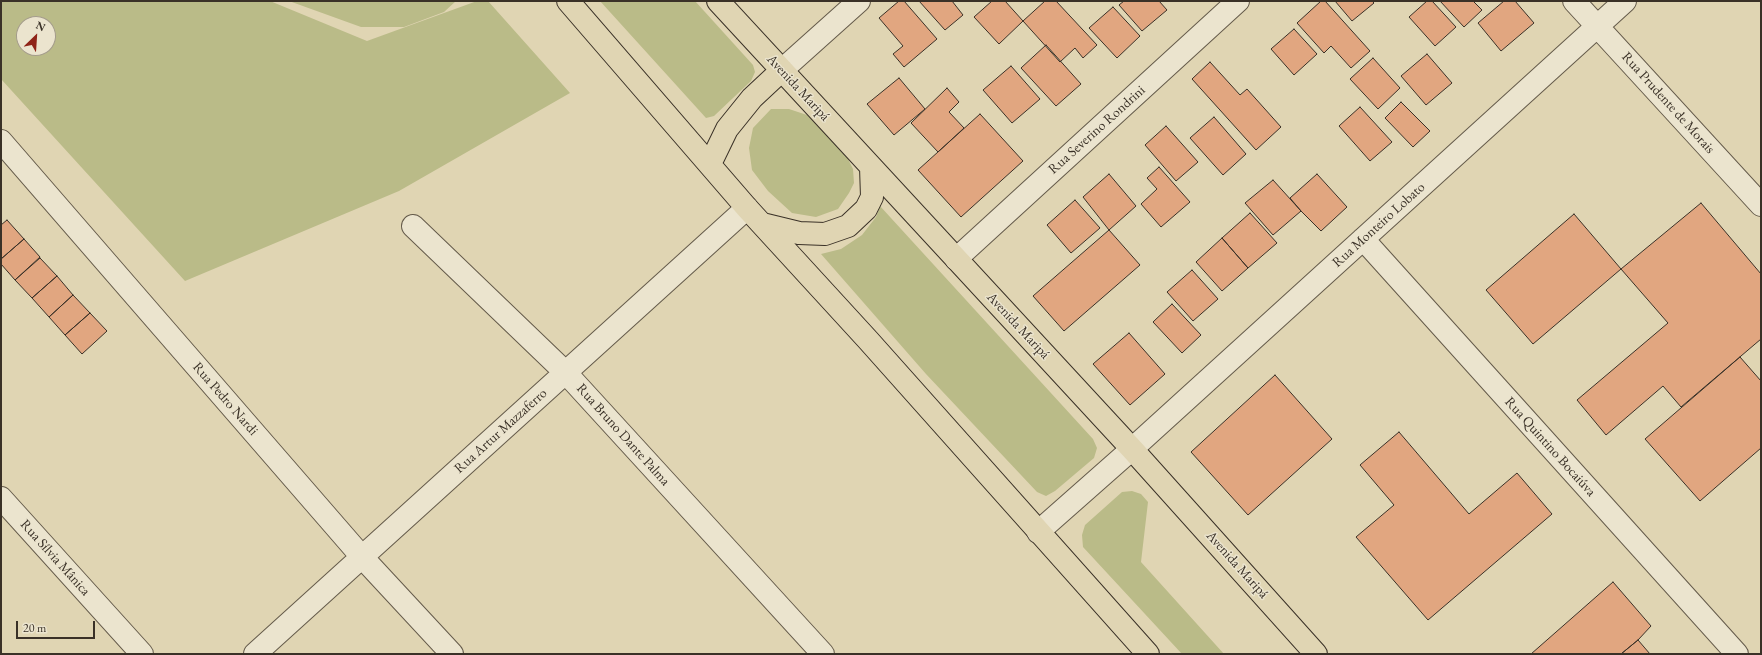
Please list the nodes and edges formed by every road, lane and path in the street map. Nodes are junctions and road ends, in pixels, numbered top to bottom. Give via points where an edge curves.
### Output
1 (568, 1) edge
2 (718, 1) edge
3 (859, 1) edge
4 (1238, 1) edge
5 (1574, 1) edge
6 (1625, 1) edge
7 (1597, 26) junction
8 (782, 70) junction
9 (1, 141) edge
10 (710, 164) junction
11 (871, 167) junction
12 (1761, 205) edge
13 (754, 216) junction
14 (413, 226) dead end
15 (1363, 239) junction
16 (956, 259) junction
17 (566, 372) junction
18 (1132, 449) junction
19 (1, 498) edge
20 (1038, 532) junction
21 (362, 557) junction
22 (142, 654) edge
23 (255, 654) edge
24 (452, 654) edge
25 (823, 654) edge
26 (1148, 654) edge
27 (1316, 654) edge
28 (1736, 654) edge

1 - 10 main road
2 - 8 main road, Avenida Maripá
3 - 8 street
4 - 16 street, Rua Severino Rondrini
5 - 7 street, Rua Prudente de Morais
6 - 7 street, Rua Monteiro Lobato
7 - 12 street, Rua Prudente de Morais
7 - 15 street, Rua Monteiro Lobato
8 - 10 main road via 752,98 727,129
8 - 11 main road, Avenida Maripá
9 - 21 street, Rua Pedro Nardi
10 - 13 main road
11 - 13 main road via 872,197 866,209 848,226 825,234 806,233
11 - 16 main road, Avenida Maripá
13 - 17 street, Rua Artur Mazzaferro
13 - 20 main road
14 - 17 street, Rua Bruno Dante Palma
15 - 18 street, Rua Monteiro Lobato
15 - 28 street, Rua Quintino Bocaiúva
16 - 18 main road, Avenida Maripá
17 - 21 street, Rua Artur Mazzaferro
17 - 25 street, Rua Bruno Dante Palma
18 - 20 street, Rua Monteiro Lobato
18 - 27 main road, Avenida Maripá
19 - 22 street, Rua Sílvia Mânica
20 - 26 main road
21 - 23 street, Rua Artur Mazzaferro
21 - 24 street, Rua Pedro Nardi

